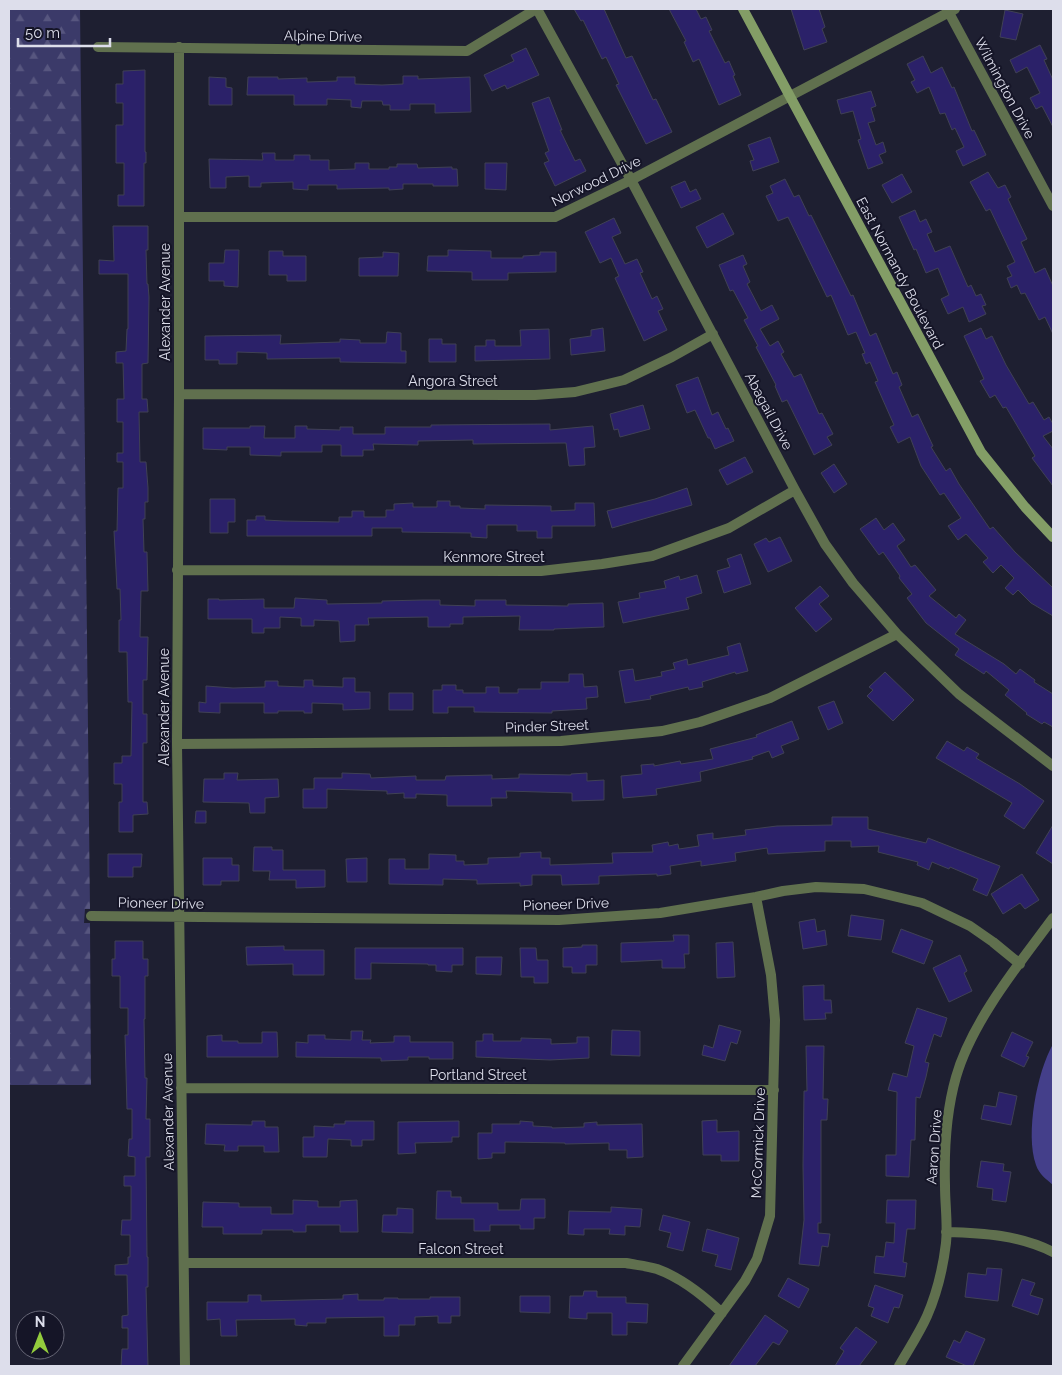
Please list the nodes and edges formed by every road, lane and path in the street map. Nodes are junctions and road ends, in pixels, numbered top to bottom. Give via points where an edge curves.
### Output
1 (536, 9) edge
2 (743, 9) edge
3 (950, 10) edge
4 (98, 47) dead end
5 (179, 48) junction
6 (789, 96) junction
7 (631, 180) junction
8 (1053, 205) edge
9 (179, 217) junction
10 (713, 334) junction
11 (179, 394) junction
12 (795, 490) junction
13 (1053, 537) edge
14 (177, 570) junction
15 (896, 634) junction
16 (177, 744) junction
17 (1053, 766) edge
18 (756, 897) junction
19 (91, 916) dead end
20 (180, 917) junction
21 (1053, 918) edge
22 (1020, 964) junction
23 (181, 1088) junction
24 (774, 1090) junction
25 (946, 1232) junction
26 (1053, 1252) edge
27 (184, 1263) junction
28 (722, 1313) junction
29 (185, 1366) edge
30 (683, 1366) edge
31 (899, 1366) edge

1 - 5 street, Alpine Drive via 467,51
1 - 7 street, Abagail Drive
2 - 6 street, East Normandy Boulevard
3 - 6 street, Norwood Drive
3 - 8 street, Wilmington Drive
4 - 5 street, Alpine Drive
5 - 9 street, Alexander Avenue
6 - 7 street, Norwood Drive
6 - 13 street, East Normandy Boulevard via 981,452 1024,507
7 - 9 street, Norwood Drive via 555,217
7 - 10 street, Abagail Drive
9 - 11 street, Alexander Avenue
10 - 11 street, Angora Street via 624,380 576,392 535,395
10 - 12 street, Abagail Drive
11 - 14 street, Alexander Avenue
12 - 14 street, Kenmore Street via 729,528 652,556 602,564 541,571
12 - 15 street, Abagail Drive via 825,544 852,583
14 - 16 street, Alexander Avenue
15 - 16 street, Pinder Street via 770,698 662,731 561,741
15 - 17 street, Abagail Drive via 960,694
16 - 20 street, Alexander Avenue
18 - 20 street, Pioneer Drive via 660,913 558,920
18 - 22 street, Pioneer Drive via 816,887 864,890 922,903 970,926
18 - 24 street, McCormick Drive via 771,976 775,1020
19 - 20 street, Pioneer Drive
20 - 23 street, Alexander Avenue
21 - 22 street, Aaron Drive
22 - 25 street, Aaron Drive via 975,1033 956,1076 946,1128
23 - 24 street, Portland Street
23 - 27 street, Alexander Avenue
24 - 28 street, McCormick Drive via 770,1216 757,1259
25 - 26 street via 1003,1235
25 - 31 street, Aaron Drive via 939,1282 927,1317
27 - 28 street, Falcon Street via 626,1263 676,1277 707,1298
27 - 29 street, Alexander Avenue
28 - 30 street, McCormick Drive

